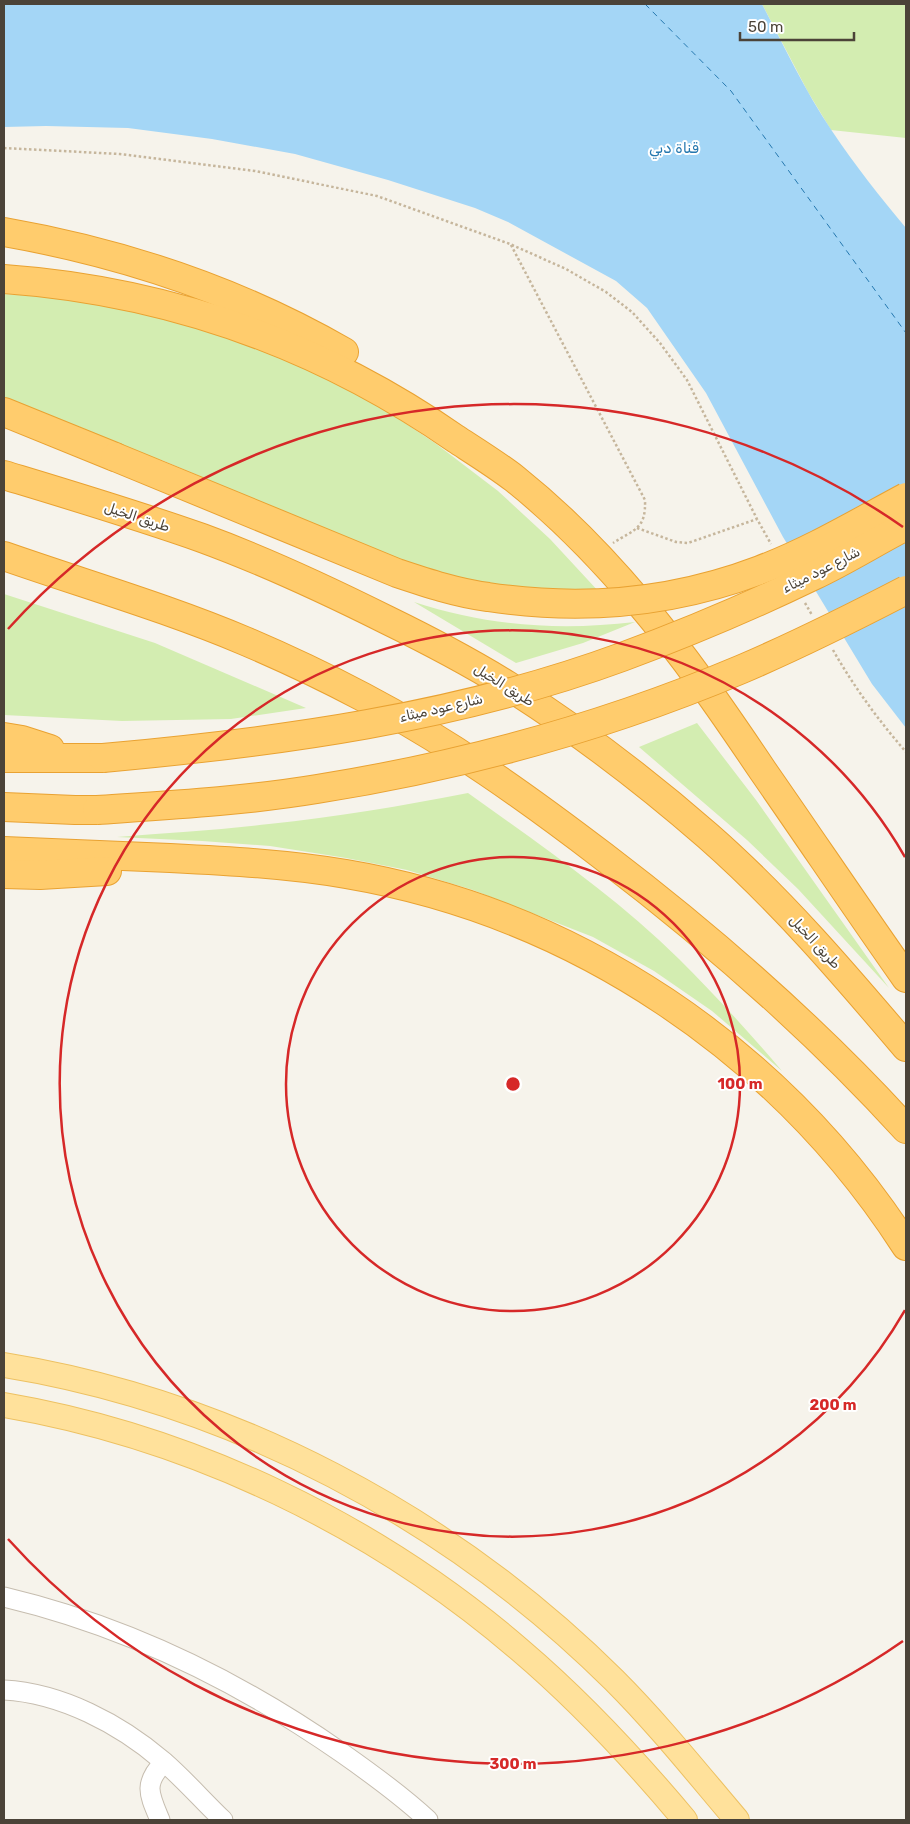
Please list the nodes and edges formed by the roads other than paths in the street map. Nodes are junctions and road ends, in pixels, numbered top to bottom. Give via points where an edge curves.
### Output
1 (4, 232) edge
2 (4, 278) edge
3 (4, 412) edge
4 (4, 475) edge
5 (514, 478) junction
6 (906, 497) edge
7 (906, 526) edge
8 (4, 556) edge
9 (906, 590) edge
10 (4, 737) edge
11 (4, 758) edge
12 (73, 758) junction
13 (4, 807) edge
14 (86, 810) junction
15 (4, 818) edge
16 (4, 851) edge
17 (201, 860) junction
18 (4, 874) edge
19 (906, 978) edge
20 (906, 1047) edge
21 (887, 1108) junction
22 (906, 1130) edge
23 (906, 1143) edge
24 (906, 1246) edge
25 (4, 1365) edge
26 (4, 1405) edge
27 (4, 1596) edge
28 (4, 1690) edge
29 (164, 1762) junction
30 (160, 1820) edge
31 (223, 1820) edge
32 (428, 1820) edge
33 (685, 1820) edge
34 (737, 1820) edge

1 - 5 highway via 104,253 173,273 284,320 377,372 484,443
2 - 5 highway via 100,290 166,305 276,340 380,390
3 - 6 highway, bridge via 397,573 487,597 533,603 626,602 717,584 761,570 804,551
4 - 20 highway, طريق الخيل via 120,510 278,569 356,604 506,685 577,732 710,838 830,958
5 - 19 highway via 595,554 676,647
7 - 12 highway, شارع عود ميثاء, bridge via 815,575 718,620 620,658 519,690 416,715 312,734 208,748
8 - 21 highway via 244,641 364,698 450,747 532,802 691,925 807,1027
9 - 14 highway, bridge via 841,624 741,669 638,709 532,742 426,769 317,789 208,803
10 - 12 highway
11 - 12 highway, شارع عود ميثاء
13 - 14 highway
14 - 15 highway
16 - 17 highway
17 - 18 highway via 157,868
17 - 24 highway via 346,874 424,891 501,916 574,948 679,1010 773,1085 829,1143 871,1194
21 - 22 highway
21 - 23 highway
25 - 34 main road via 106,1387 199,1417 332,1475 418,1525 500,1582 577,1645 648,1715
26 - 33 main road via 104,1428 197,1459 288,1498 392,1556 489,1624 553,1679 617,1742
27 - 32 lane via 86,1619 222,1679 310,1730 394,1790
28 - 29 lane via 42,1696 87,1712 135,1740
29 - 30 lane via 153,1775 149,1787
29 - 31 lane

